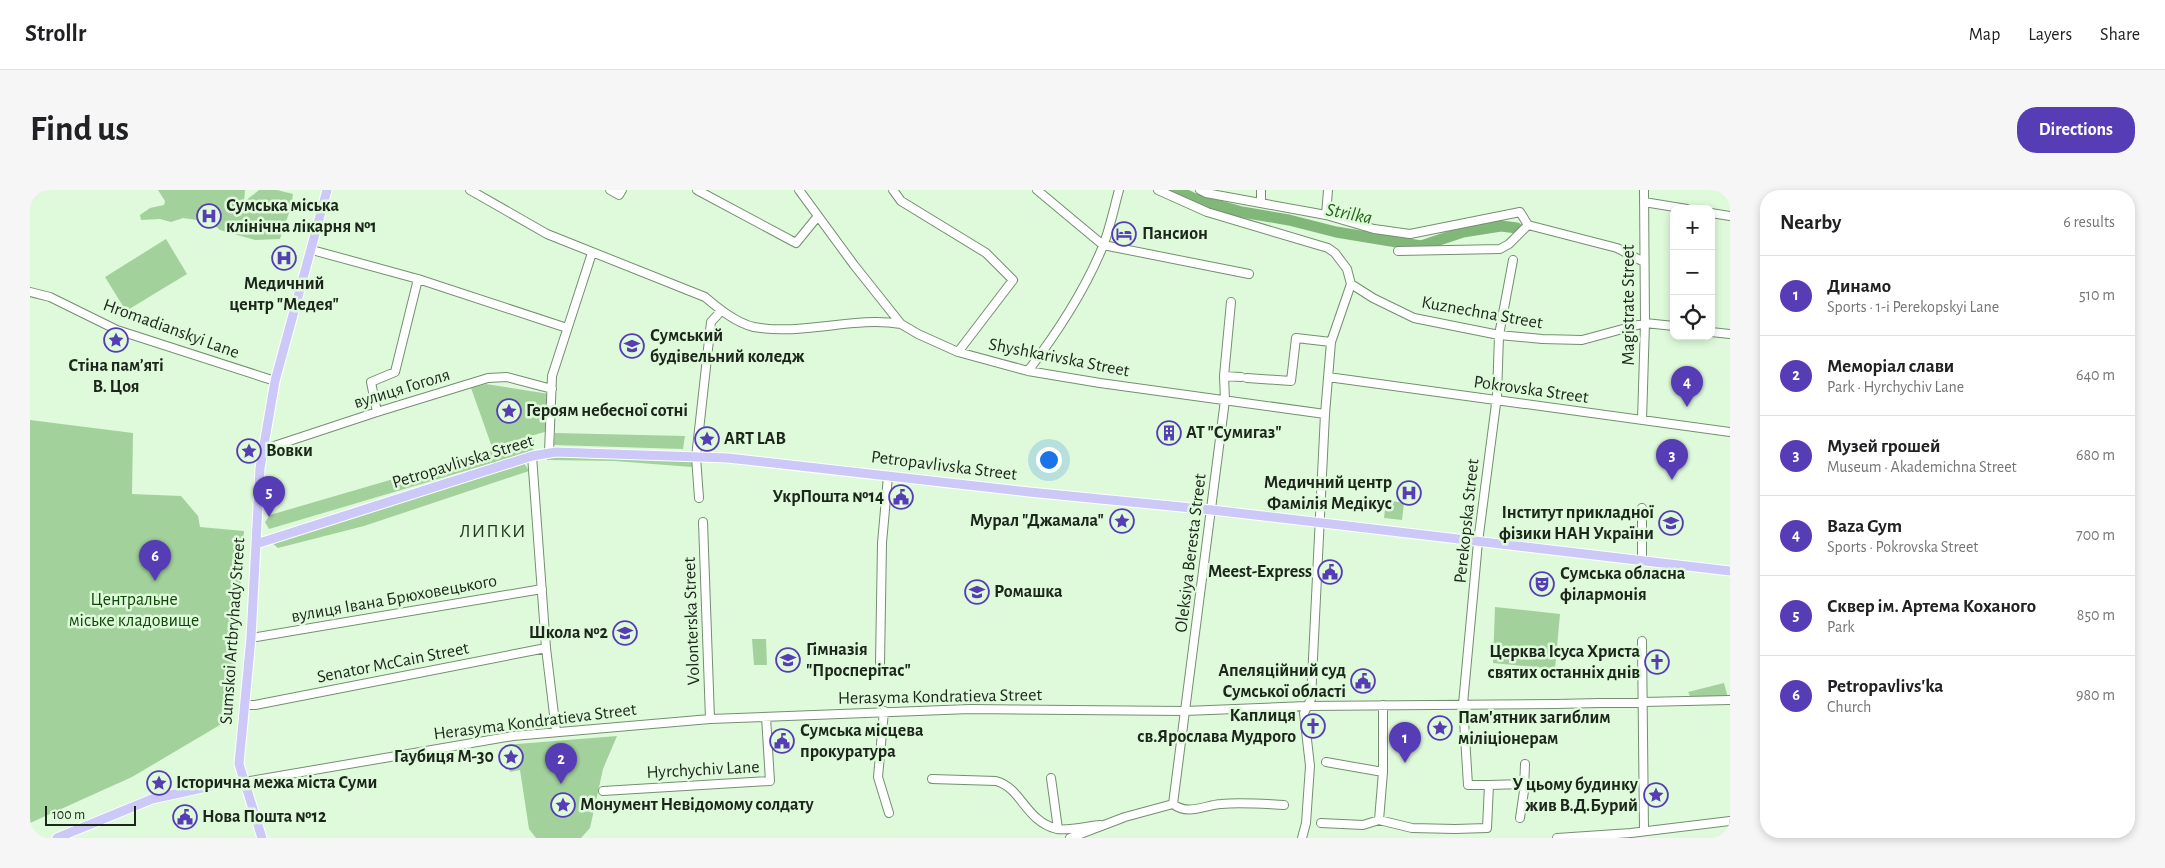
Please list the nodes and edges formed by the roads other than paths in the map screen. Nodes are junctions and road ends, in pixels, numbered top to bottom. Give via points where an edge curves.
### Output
1 (327, 190) edge
2 (470, 190) edge
3 (610, 190) edge
4 (622, 190) edge
5 (697, 190) edge
6 (799, 190) edge
7 (893, 190) edge
8 (1037, 190) edge
9 (1119, 190) edge
10 (1158, 190) edge
11 (1262, 190) edge
12 (1328, 190) edge
13 (1644, 190) edge
14 (1202, 191) edge
15 (1261, 202) junction
16 (1644, 202) junction
17 (1670, 206) edge
18 (1715, 214) edge
19 (1326, 215) junction
20 (818, 216) junction
21 (1730, 216) edge
22 (1528, 225) junction
23 (1103, 245) junction
24 (312, 250) junction
25 (1398, 251) dead end
26 (592, 253) junction
27 (1513, 260) dead end
28 (1644, 262) junction
29 (1250, 274) dead end
30 (418, 279) junction
31 (1351, 284) junction
32 (30, 292) edge
33 (1231, 302) dead end
34 (886, 304) junction
35 (721, 311) junction
36 (877, 323) junction
37 (1645, 323) junction
38 (901, 324) junction
39 (1670, 326) edge
40 (567, 328) junction
41 (1715, 332) edge
42 (1730, 334) edge
43 (1499, 335) junction
44 (1331, 342) junction
45 (958, 352) junction
46 (1028, 370) junction
47 (1224, 376) junction
48 (1328, 377) junction
49 (275, 381) junction
50 (552, 389) junction
51 (1226, 400) junction
52 (1496, 401) junction
53 (377, 412) junction
54 (1325, 414) junction
55 (1642, 420) junction
56 (1730, 432) edge
57 (262, 450) junction
58 (549, 452) junction
59 (532, 456) junction
60 (696, 457) junction
61 (888, 476) junction
62 (699, 498) dead end
63 (1642, 508) dead end
64 (1212, 510) junction
65 (703, 522) dead end
66 (1320, 524) junction
67 (1478, 542) junction
68 (256, 544) junction
69 (1642, 562) junction
70 (1730, 571) edge
71 (542, 589) junction
72 (251, 638) junction
73 (1642, 640) dead end
74 (546, 648) junction
75 (880, 664) dead end
76 (1730, 700) edge
77 (1642, 703) junction
78 (1463, 704) junction
79 (246, 705) junction
80 (1383, 705) junction
81 (1306, 706) junction
82 (884, 711) junction
83 (1185, 711) junction
84 (766, 717) junction
85 (710, 719) junction
86 (556, 731) junction
87 (1326, 762) dead end
88 (1525, 764) dead end
89 (1383, 772) junction
90 (1050, 778) dead end
91 (932, 779) dead end
92 (244, 782) junction
93 (1524, 784) junction
94 (1489, 785) junction
95 (602, 791) dead end
96 (1173, 804) junction
97 (1284, 805) dead end
98 (889, 813) dead end
99 (1520, 818) dead end
100 (1379, 820) junction
101 (1730, 821) edge
102 (1320, 822) dead end
103 (1100, 825) junction
104 (1058, 829) junction
105 (1644, 831) junction
106 (57, 838) edge
107 (262, 838) edge
108 (1070, 838) edge
109 (1302, 838) edge
110 (1556, 838) edge

1 - 24 main road, Sumskoi Artbryhady Street
2 - 26 street via 547,234
3 - 4 street via 619,195
5 - 20 street via 796,243
6 - 20 street, Shyshkarivska Street
7 - 45 street via 901,201 986,253 1012,280
8 - 23 street
9 - 23 street
10 - 31 street via 1207,212 1328,248 1347,269
11 - 15 street
12 - 19 street
13 - 16 street, Magistrate Street
14 - 15 street
15 - 19 street
16 - 17 street
16 - 28 street, Magistrate Street
18 - 21 street
19 - 22 street via 1374,229 1410,234 1520,212
20 - 34 street, Shyshkarivska Street
22 - 25 street via 1500,249
22 - 28 street via 1616,248
23 - 29 street
23 - 46 street via 1072,307
24 - 30 street
24 - 49 main road, Sumskoi Artbryhady Street
26 - 35 street via 705,297
26 - 40 street
27 - 43 street, Perekopska Street
28 - 37 street, Magistrate Street
30 - 40 street
30 - 53 street via 395,372 371,382
31 - 43 street, Kuznechna Street via 1414,318
31 - 44 street
32 - 49 street, Hromadianskyi Lane via 50,297 117,330
33 - 47 street
34 - 36 street via 886,313
34 - 38 street, Shyshkarivska Street
35 - 36 street via 752,326 784,329
35 - 60 street via 711,322
36 - 38 street
37 - 39 street, Kuznechna Street
37 - 43 street, Kuznechna Street via 1582,340
37 - 55 street, Magistrate Street
38 - 45 street, Shyshkarivska Street
40 - 50 street via 552,376
41 - 42 street
43 - 52 street, Perekopska Street
44 - 47 street via 1296,338 1292,381
44 - 48 street
45 - 46 street, Shyshkarivska Street
46 - 51 street, Shyshkarivska Street
47 - 51 street
48 - 52 street, Pokrovska Street
48 - 54 street
49 - 57 main road, Sumskoi Artbryhady Street
50 - 53 street, вулиця Гоголя via 507,377 488,378
50 - 58 street
51 - 54 street, Shyshkarivska Street
51 - 64 street, Oleksiya Beresta Street
52 - 55 street, Pokrovska Street
52 - 67 street, Perekopska Street
53 - 57 street, вулиця Гоголя
54 - 66 street
55 - 56 street, Pokrovska Street
57 - 68 main road, Sumskoi Artbryhady Street
58 - 59 main road, Petropavlivska Street
58 - 60 main road, Petropavlivska Street
59 - 68 main road, Petropavlivska Street
59 - 71 street
60 - 61 main road, Petropavlivska Street
60 - 62 street
61 - 64 main road, Petropavlivska Street
61 - 75 street via 882,543
63 - 69 street
64 - 66 main road, Petropavlivska Street
64 - 83 street, Oleksiya Beresta Street
65 - 85 street, Volonterska Street
66 - 67 main road, Petropavlivska Street
66 - 81 street via 1311,700
67 - 69 main road, Petropavlivska Street
67 - 78 street, Perekopska Street
68 - 72 main road, Sumskoi Artbryhady Street
69 - 70 main road, Petropavlivska Street
71 - 72 street, вулиця Івана Брюховецького
71 - 74 street
72 - 79 main road, Sumskoi Artbryhady Street
73 - 77 street
74 - 79 street, Senator McCain Street
74 - 86 street
76 - 77 street, Herasyma Kondratieva Street
77 - 78 street, Herasyma Kondratieva Street
77 - 105 street
78 - 80 street, Herasyma Kondratieva Street
78 - 94 street, Perekopska Street via 1468,785
79 - 92 main road, Sumskoi Artbryhady Street via 239,764
80 - 81 street, Herasyma Kondratieva Street
80 - 89 street
81 - 83 street, Herasyma Kondratieva Street
81 - 109 street via 1310,766
82 - 83 street, Herasyma Kondratieva Street
82 - 84 street, Herasyma Kondratieva Street
82 - 98 street via 878,777
83 - 96 street, Oleksiya Beresta Street
84 - 85 street, Herasyma Kondratieva Street
84 - 95 street, Hyrchychiv Lane via 770,781
85 - 86 street, Herasyma Kondratieva Street
86 - 92 street, Herasyma Kondratieva Street via 459,744
87 - 89 street
88 - 93 street
89 - 100 street
90 - 104 street
91 - 104 street via 1007,784 1034,818
92 - 106 main road via 152,799
92 - 107 main road, Sumskoi Artbryhady Street
93 - 94 street
93 - 99 street
94 - 100 street via 1487,828 1412,828
96 - 97 street via 1179,809 1201,810 1219,804
96 - 103 street
100 - 102 street via 1363,824
101 - 105 street
103 - 104 street
103 - 108 street
105 - 110 street

